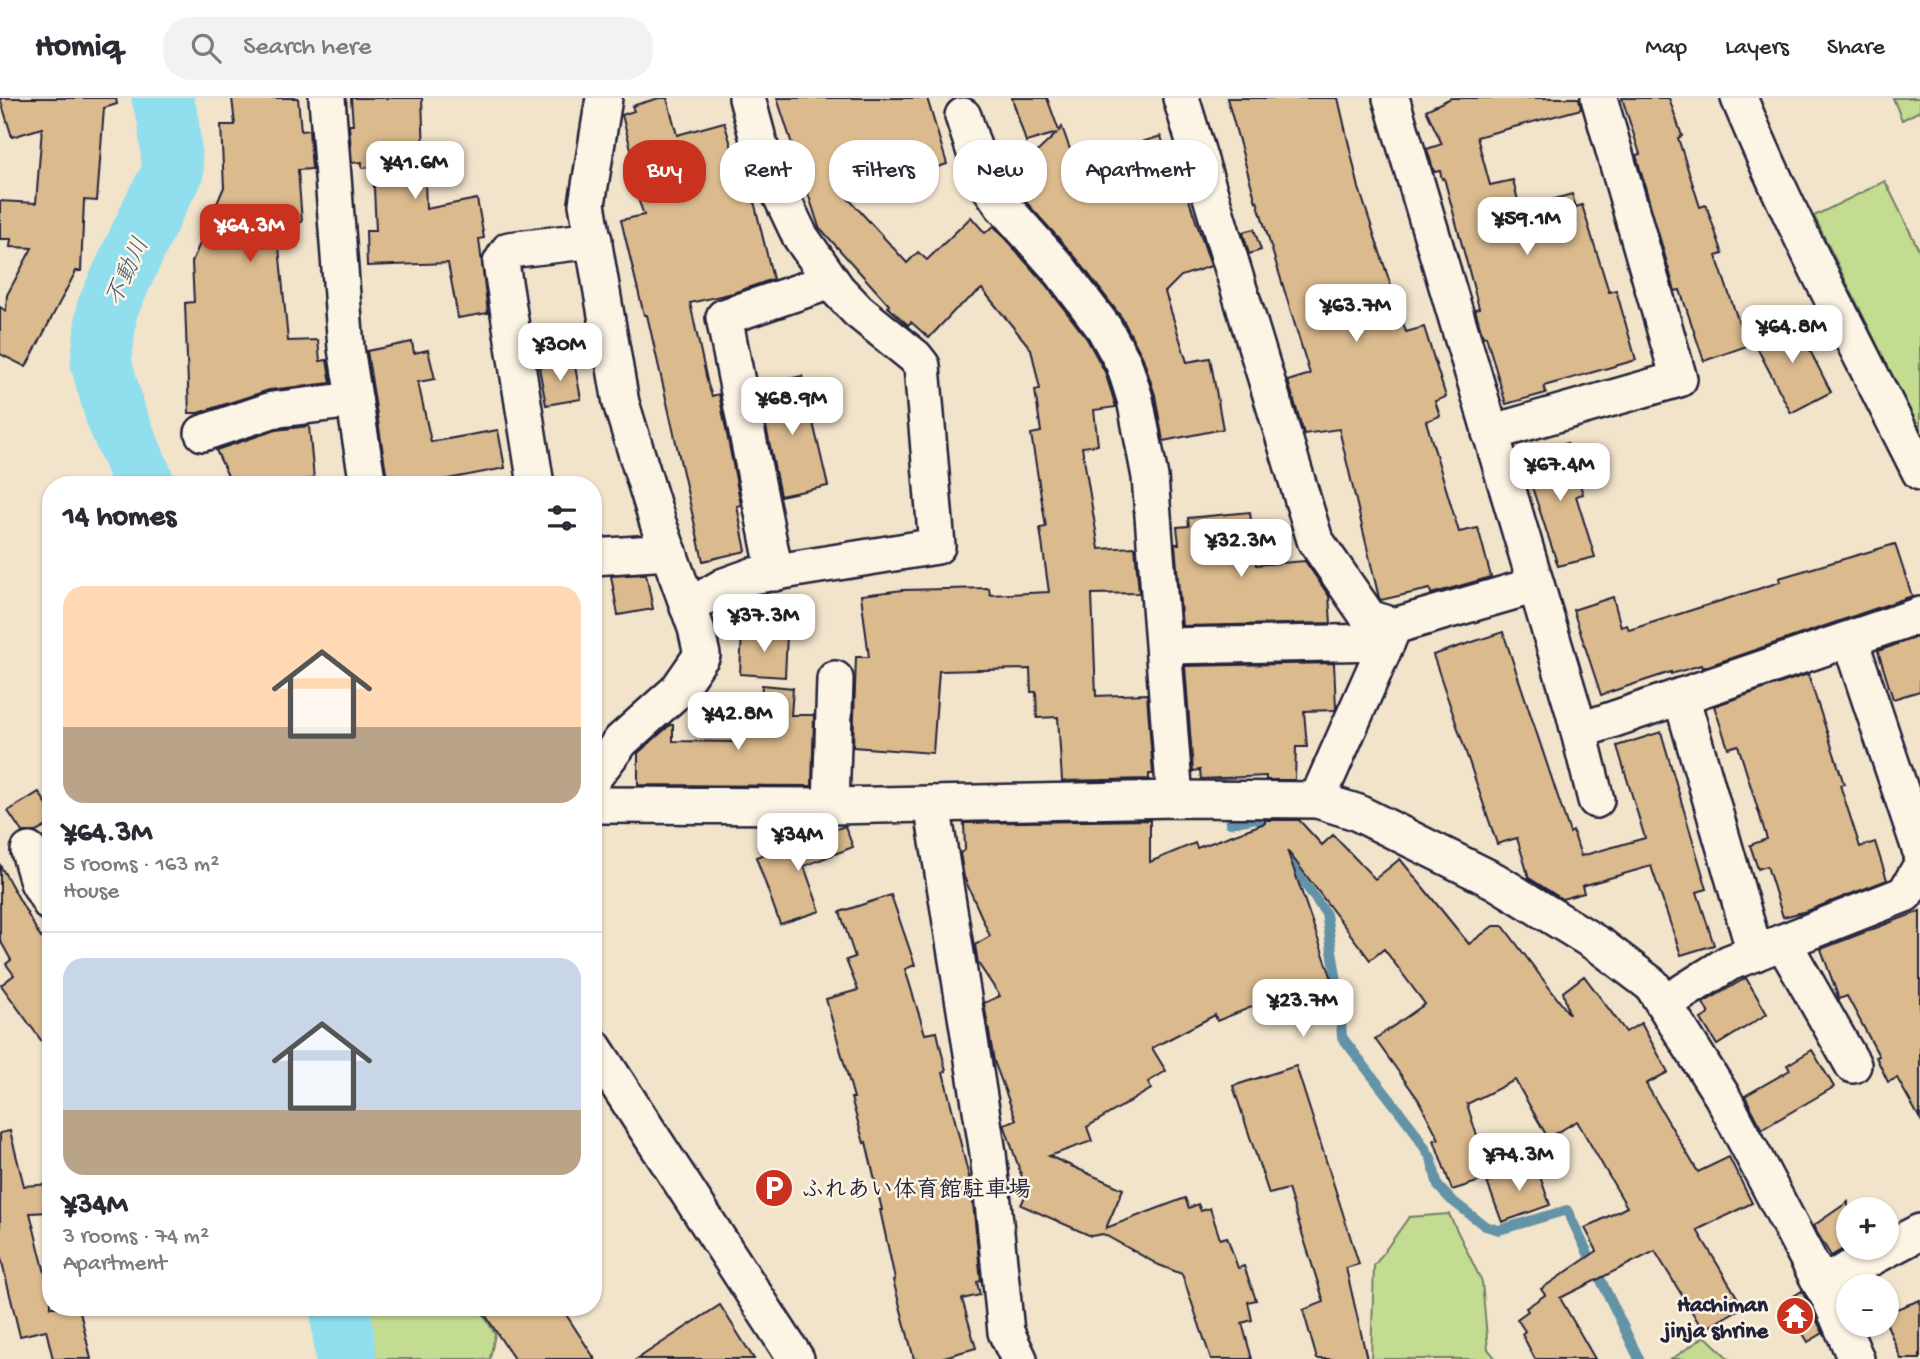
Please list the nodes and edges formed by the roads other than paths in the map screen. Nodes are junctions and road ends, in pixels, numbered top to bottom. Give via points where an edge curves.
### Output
1 (327, 98) edge
2 (604, 98) edge
3 (747, 98) edge
4 (1181, 98) edge
5 (1391, 98) edge
6 (1598, 98) edge
7 (1739, 98) edge
8 (962, 116) dead end
9 (593, 240) junction
10 (831, 281) junction
11 (354, 400) junction
12 (204, 433) dead end
13 (1490, 433) junction
14 (1920, 472) edge
15 (367, 476) edge
16 (535, 476) edge
17 (668, 552) junction
18 (602, 556) edge
19 (775, 573) junction
20 (1536, 585) junction
21 (688, 607) junction
22 (1920, 614) edge
23 (1390, 634) junction
24 (1850, 640) junction
25 (1164, 646) junction
26 (835, 679) dead end
27 (1681, 696) junction
28 (1579, 731) junction
29 (602, 766) edge
30 (1175, 799) junction
31 (1317, 800) junction
32 (1596, 800) dead end
33 (932, 804) junction
34 (602, 805) edge
35 (831, 806) junction
36 (1920, 849) edge
37 (27, 851) edge
38 (1920, 868) edge
39 (42, 889) edge
40 (1769, 948) junction
41 (1664, 1004) junction
42 (602, 1060) edge
43 (1853, 1065) dead end
44 (1920, 1232) edge
45 (1821, 1284) junction
46 (796, 1359) edge
47 (1019, 1359) edge
48 (1856, 1359) edge

1 - 11 street
2 - 9 street via 587,204
3 - 10 street via 768,170 800,236
4 - 23 street via 1315,540 1369,618
5 - 13 street
6 - 13 street via 1679,379
7 - 14 street via 1764,160
8 - 25 street via 983,177 1104,328 1124,364 1150,477
9 - 16 street via 509,250 501,263
9 - 17 street via 621,402
10 - 19 street via 724,317
10 - 19 street via 922,366 937,546
11 - 12 street via 272,410
11 - 15 street
13 - 20 street
17 - 18 street
17 - 21 street
19 - 21 street via 724,586
20 - 23 street
20 - 28 street
21 - 29 street via 702,655 677,691 621,741
22 - 24 street
23 - 25 street
23 - 31 street
24 - 27 street
24 - 36 street
25 - 30 street
26 - 35 street
27 - 28 street
27 - 40 street
28 - 32 street
30 - 31 street
30 - 33 street
31 - 41 street via 1356,812 1495,881 1602,947 1652,985
33 - 35 street
33 - 47 street via 988,1153 1006,1332
34 - 35 street
37 - 39 street
38 - 40 street via 1906,894
40 - 41 street via 1729,963
40 - 43 street
41 - 45 street via 1722,1096
42 - 46 street
44 - 45 street
45 - 48 street

